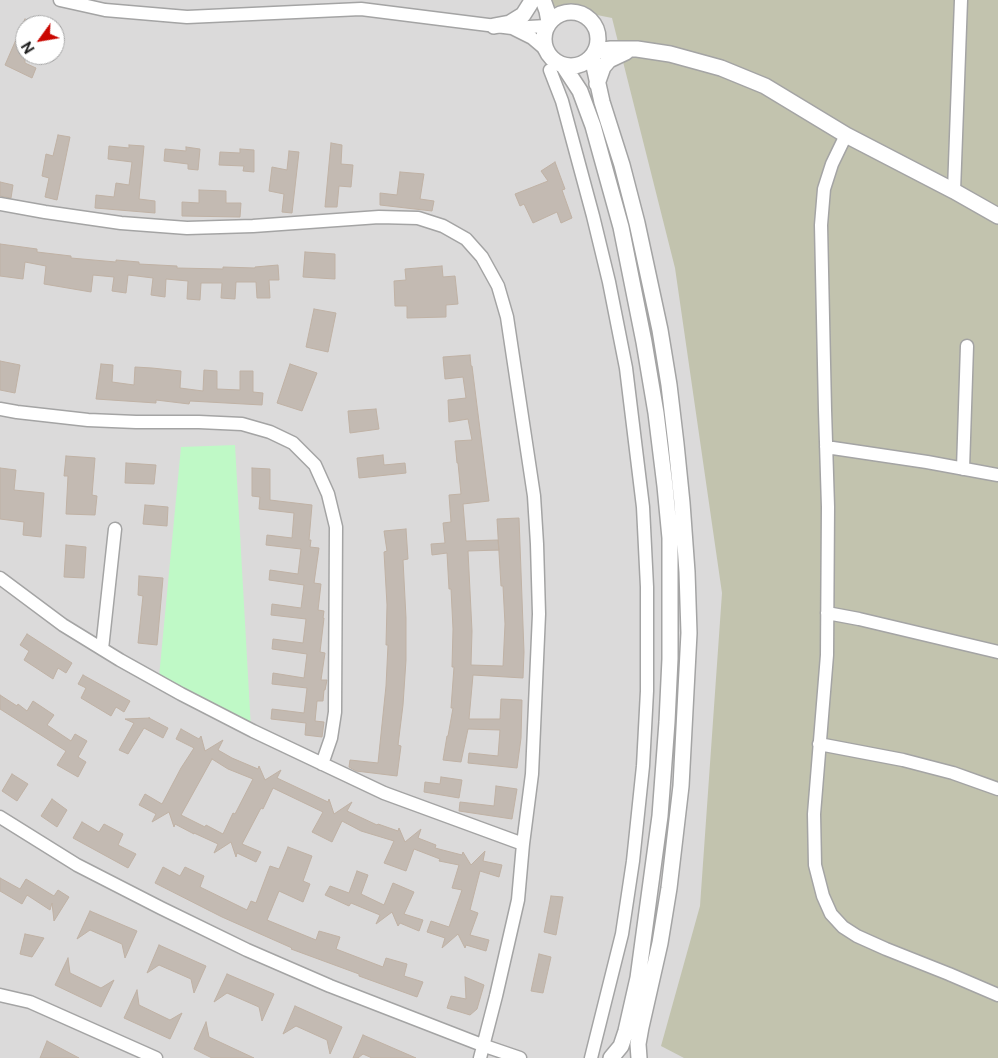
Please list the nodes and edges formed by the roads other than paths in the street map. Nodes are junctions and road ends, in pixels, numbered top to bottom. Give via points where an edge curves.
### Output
1 (60, 0) edge
2 (532, 0) edge
3 (543, 0) edge
4 (565, 0) edge
5 (961, 0) edge
6 (360, 4) edge
7 (577, 12) junction
8 (548, 24) junction
9 (494, 26) junction
10 (512, 28) junction
11 (596, 28) junction
12 (545, 48) junction
13 (635, 49) junction
14 (594, 54) junction
15 (556, 68) junction
16 (598, 84) junction
17 (846, 135) junction
18 (954, 191) junction
19 (0, 204) edge
20 (998, 216) edge
21 (967, 346) dead end
22 (0, 408) edge
23 (826, 447) junction
24 (962, 469) junction
25 (998, 475) edge
26 (115, 529) dead end
27 (0, 578) edge
28 (827, 613) junction
29 (102, 649) junction
30 (998, 652) edge
31 (819, 744) junction
32 (322, 764) junction
33 (998, 789) edge
34 (0, 817) edge
35 (522, 844) junction
36 (0, 995) edge
37 (998, 995) edge
38 (481, 1052) edge
39 (156, 1058) edge
40 (520, 1058) edge
41 (591, 1058) edge
42 (611, 1058) edge
43 (616, 1058) edge
44 (627, 1058) edge
45 (639, 1058) edge

1 - 6 street via 105,10 186,18
2 - 9 street via 523,15 510,23
3 - 8 street
4 - 7 street
5 - 18 street
6 - 9 street
7 - 8 street via 562,12
7 - 11 street via 588,17
8 - 10 street
8 - 12 street via 544,33
9 - 10 street
10 - 12 street
11 - 13 street via 608,39
11 - 14 street via 599,40
12 - 15 street
13 - 14 street
13 - 16 street via 609,60 603,67
13 - 17 street via 670,54 721,68 765,86
14 - 15 street via 578,66
14 - 16 street
15 - 41 street via 609,282 626,368 643,507 647,587 647,691 633,861 622,934
15 - 42 street via 580,91 621,228 656,413 670,538 670,659 660,816 638,978 621,1046
16 - 45 street via 637,224 660,330 676,444 687,572 689,634 678,814 662,934 638,1044
17 - 18 street
17 - 23 street via 824,189 821,225
18 - 20 street
19 - 35 street via 122,223 187,228 379,217 418,218 443,226 466,240 482,257 498,286 507,317 534,496 539,614 532,774
21 - 24 street
22 - 32 street via 88,420 242,424 293,443 315,466 328,494 336,527 335,712
23 - 24 street
23 - 28 street
24 - 25 street
26 - 29 street
27 - 29 street via 63,625
28 - 30 street
28 - 31 street via 827,655
29 - 32 street via 181,694
31 - 33 street via 903,760
31 - 37 street via 814,814 815,865 831,914 858,936 886,950
32 - 35 street via 384,793
34 - 38 street via 78,865 161,908 247,950
35 - 38 street via 518,900
36 - 39 street via 30,1002
38 - 40 street
43 - 44 street

